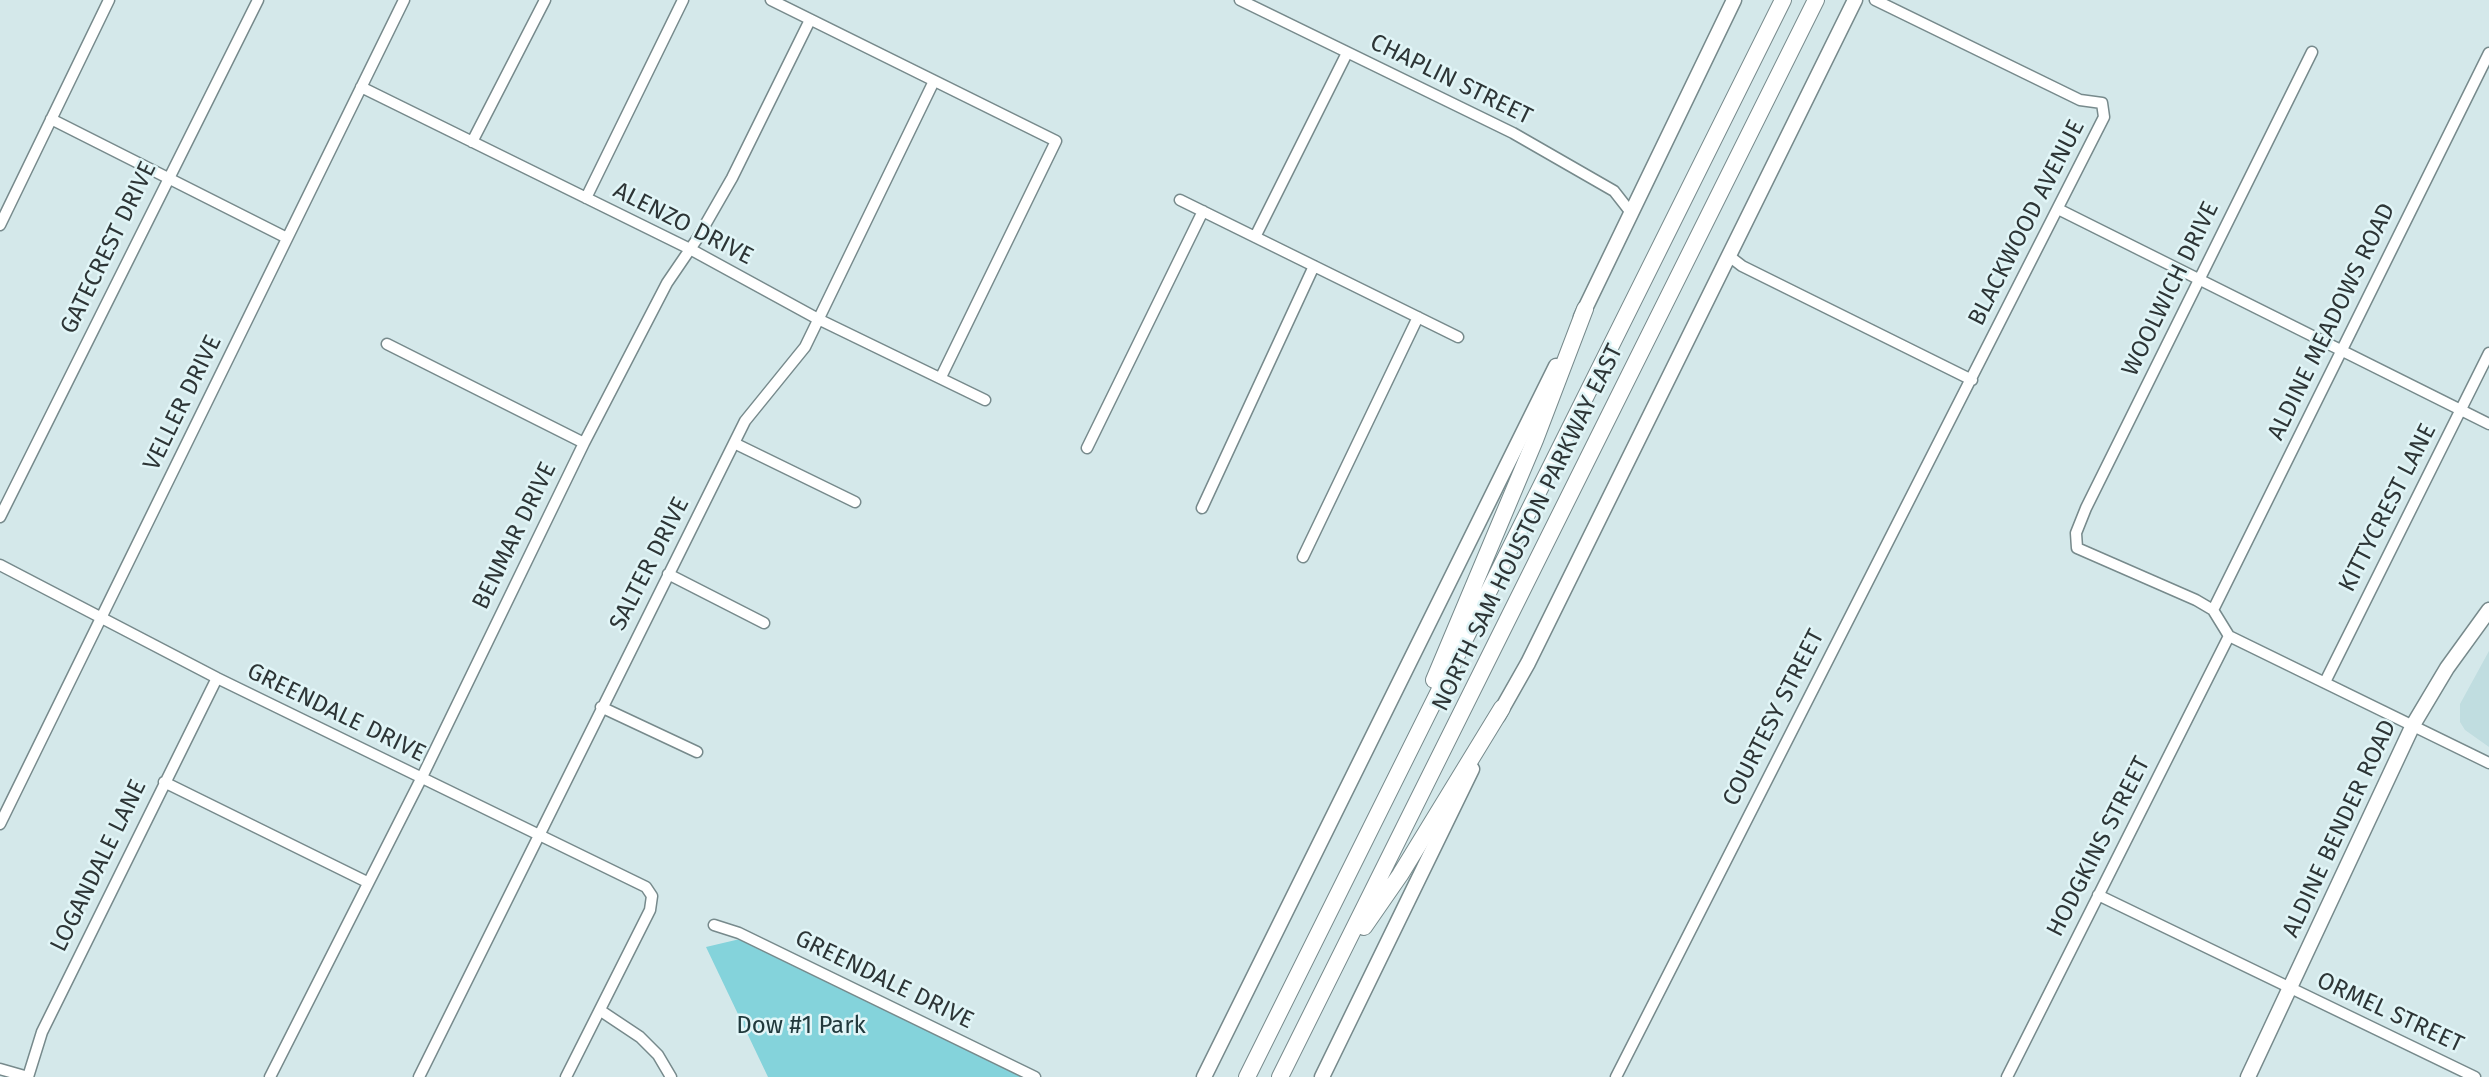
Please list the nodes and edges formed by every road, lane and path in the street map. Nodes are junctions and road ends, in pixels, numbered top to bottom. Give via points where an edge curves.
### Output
1 (110, 0) edge
2 (258, 0) edge
3 (404, 0) edge
4 (545, 0) edge
5 (683, 0) edge
6 (771, 0) edge
7 (1240, 0) edge
8 (1734, 0) edge
9 (1783, 0) edge
10 (1816, 0) edge
11 (1855, 0) edge
12 (1875, 0) edge
13 (810, 20) junction
14 (2312, 52) dead end
15 (1347, 53) junction
16 (2489, 53) edge
17 (934, 81) junction
18 (361, 87) junction
19 (51, 119) junction
20 (472, 142) junction
21 (167, 177) junction
22 (586, 198) junction
23 (1180, 200) dead end
24 (2058, 209) junction
25 (1203, 211) junction
26 (1632, 214) junction
27 (0, 225) edge
28 (1255, 237) junction
29 (287, 238) junction
30 (690, 249) junction
31 (1729, 256) junction
32 (1314, 266) junction
33 (2199, 280) junction
34 (1585, 309) junction
35 (1418, 317) junction
36 (818, 319) junction
37 (1458, 337) dead end
38 (387, 344) dead end
39 (2341, 350) junction
40 (2489, 353) edge
41 (941, 377) junction
42 (1972, 380) junction
43 (985, 400) dead end
44 (2461, 410) junction
45 (2489, 424) edge
46 (584, 443) junction
47 (734, 443) junction
48 (1087, 448) dead end
49 (855, 502) dead end
50 (1202, 508) dead end
51 (0, 517) edge
52 (1303, 557) dead end
53 (0, 565) edge
54 (668, 573) junction
55 (2213, 610) junction
56 (2489, 610) edge
57 (102, 616) junction
58 (765, 624) dead end
59 (2229, 636) junction
60 (217, 678) junction
61 (2325, 682) junction
62 (601, 707) junction
63 (1502, 708) junction
64 (2413, 725) junction
65 (697, 752) dead end
66 (2489, 763) edge
67 (421, 779) junction
68 (164, 782) junction
69 (0, 824) edge
70 (539, 837) junction
71 (367, 882) junction
72 (2098, 895) junction
73 (714, 925) dead end
74 (1310, 953) junction
75 (1334, 968) junction
76 (2289, 989) junction
77 (601, 1011) junction
78 (0, 1069) edge
79 (28, 1077) edge
80 (271, 1077) edge
81 (419, 1077) edge
82 (566, 1077) edge
83 (671, 1077) edge
84 (1035, 1077) edge
85 (1204, 1077) edge
86 (1247, 1077) edge
87 (1280, 1077) edge
88 (1322, 1077) edge
89 (1616, 1077) edge
90 (2007, 1077) edge
91 (2248, 1077) edge
92 (2475, 1077) edge

1 - 19 street
2 - 21 street, GATECREST DRIVE
3 - 18 street, VELLER DRIVE
4 - 20 street
5 - 22 street
6 - 13 street
7 - 15 street, CHAPLIN STREET
8 - 26 main road, NORTH SAM HOUSTON PARKWAY EAST
9 - 74 highway, NORTH SAM HOUSTON PARKWAY EAST
10 - 75 highway, NORTH SAM HOUSTON PARKWAY EAST
11 - 31 main road
12 - 24 street, BLACKWOOD AVENUE via 2080,100 2102,103 2104,117
13 - 17 street
13 - 30 street, BENMAR DRIVE via 732,178
14 - 33 street, WOOLWICH DRIVE
15 - 26 street, CHAPLIN STREET via 1513,133 1614,191
15 - 28 street
16 - 39 street, ALDINE MEADOWS ROAD
17 - 36 street, SALTER DRIVE
17 - 41 street via 1056,141
18 - 20 street, ALENZO DRIVE
18 - 29 street, VELLER DRIVE
19 - 21 street
19 - 27 street
20 - 22 street, ALENZO DRIVE
21 - 29 street
21 - 51 street, GATECREST DRIVE
22 - 30 street, ALENZO DRIVE
23 - 25 street
24 - 33 street
24 - 42 street, BLACKWOOD AVENUE
25 - 28 street
25 - 48 street
26 - 34 main road, NORTH SAM HOUSTON PARKWAY EAST
28 - 32 street
29 - 57 street, VELLER DRIVE
30 - 36 street, ALENZO DRIVE
30 - 46 street, BENMAR DRIVE via 667,282
31 - 42 street
31 - 63 main road
32 - 35 street
32 - 50 street
33 - 39 street
33 - 55 street, WOOLWICH DRIVE via 2076,533 2077,548
34 - 74 highway via 1461,619
34 - 85 main road, NORTH SAM HOUSTON PARKWAY EAST
35 - 37 street
35 - 52 street
36 - 41 street, ALENZO DRIVE
36 - 47 street, SALTER DRIVE via 796,360 755,406
38 - 46 street
39 - 44 street
39 - 55 street, ALDINE MEADOWS ROAD
40 - 44 street, KITTYCREST LANE
41 - 43 street, ALENZO DRIVE
42 - 89 street, COURTESY STREET
44 - 45 street
44 - 61 street, KITTYCREST LANE
46 - 67 street, BENMAR DRIVE
47 - 49 street
47 - 54 street, SALTER DRIVE
53 - 57 street, GREENDALE DRIVE
54 - 58 street
54 - 62 street, SALTER DRIVE
55 - 59 street
56 - 64 main road, ALDINE BENDER ROAD
57 - 60 street, GREENDALE DRIVE
57 - 69 street, VELLER DRIVE
59 - 61 street
59 - 72 street, HODGKINS STREET
60 - 67 street, GREENDALE DRIVE
60 - 68 street, LOGANDALE LANE
61 - 64 street
62 - 65 street
62 - 70 street, SALTER DRIVE
63 - 75 highway via 1400,875
63 - 88 main road
64 - 66 street
64 - 76 main road, ALDINE BENDER ROAD
67 - 70 street, GREENDALE DRIVE
67 - 71 street, BENMAR DRIVE
68 - 71 street
68 - 79 street, LOGANDALE LANE via 42,1031
70 - 77 street, GREENDALE DRIVE via 646,887 652,896 650,910
70 - 81 street, SALTER DRIVE
71 - 80 street, BENMAR DRIVE
72 - 76 street, ORMEL STREET
72 - 90 street, HODGKINS STREET
73 - 84 street, GREENDALE DRIVE
74 - 86 highway, NORTH SAM HOUSTON PARKWAY EAST
75 - 87 highway, NORTH SAM HOUSTON PARKWAY EAST
76 - 91 main road, ALDINE BENDER ROAD
76 - 92 street, ORMEL STREET
77 - 82 street
77 - 83 street via 640,1037
78 - 79 street

